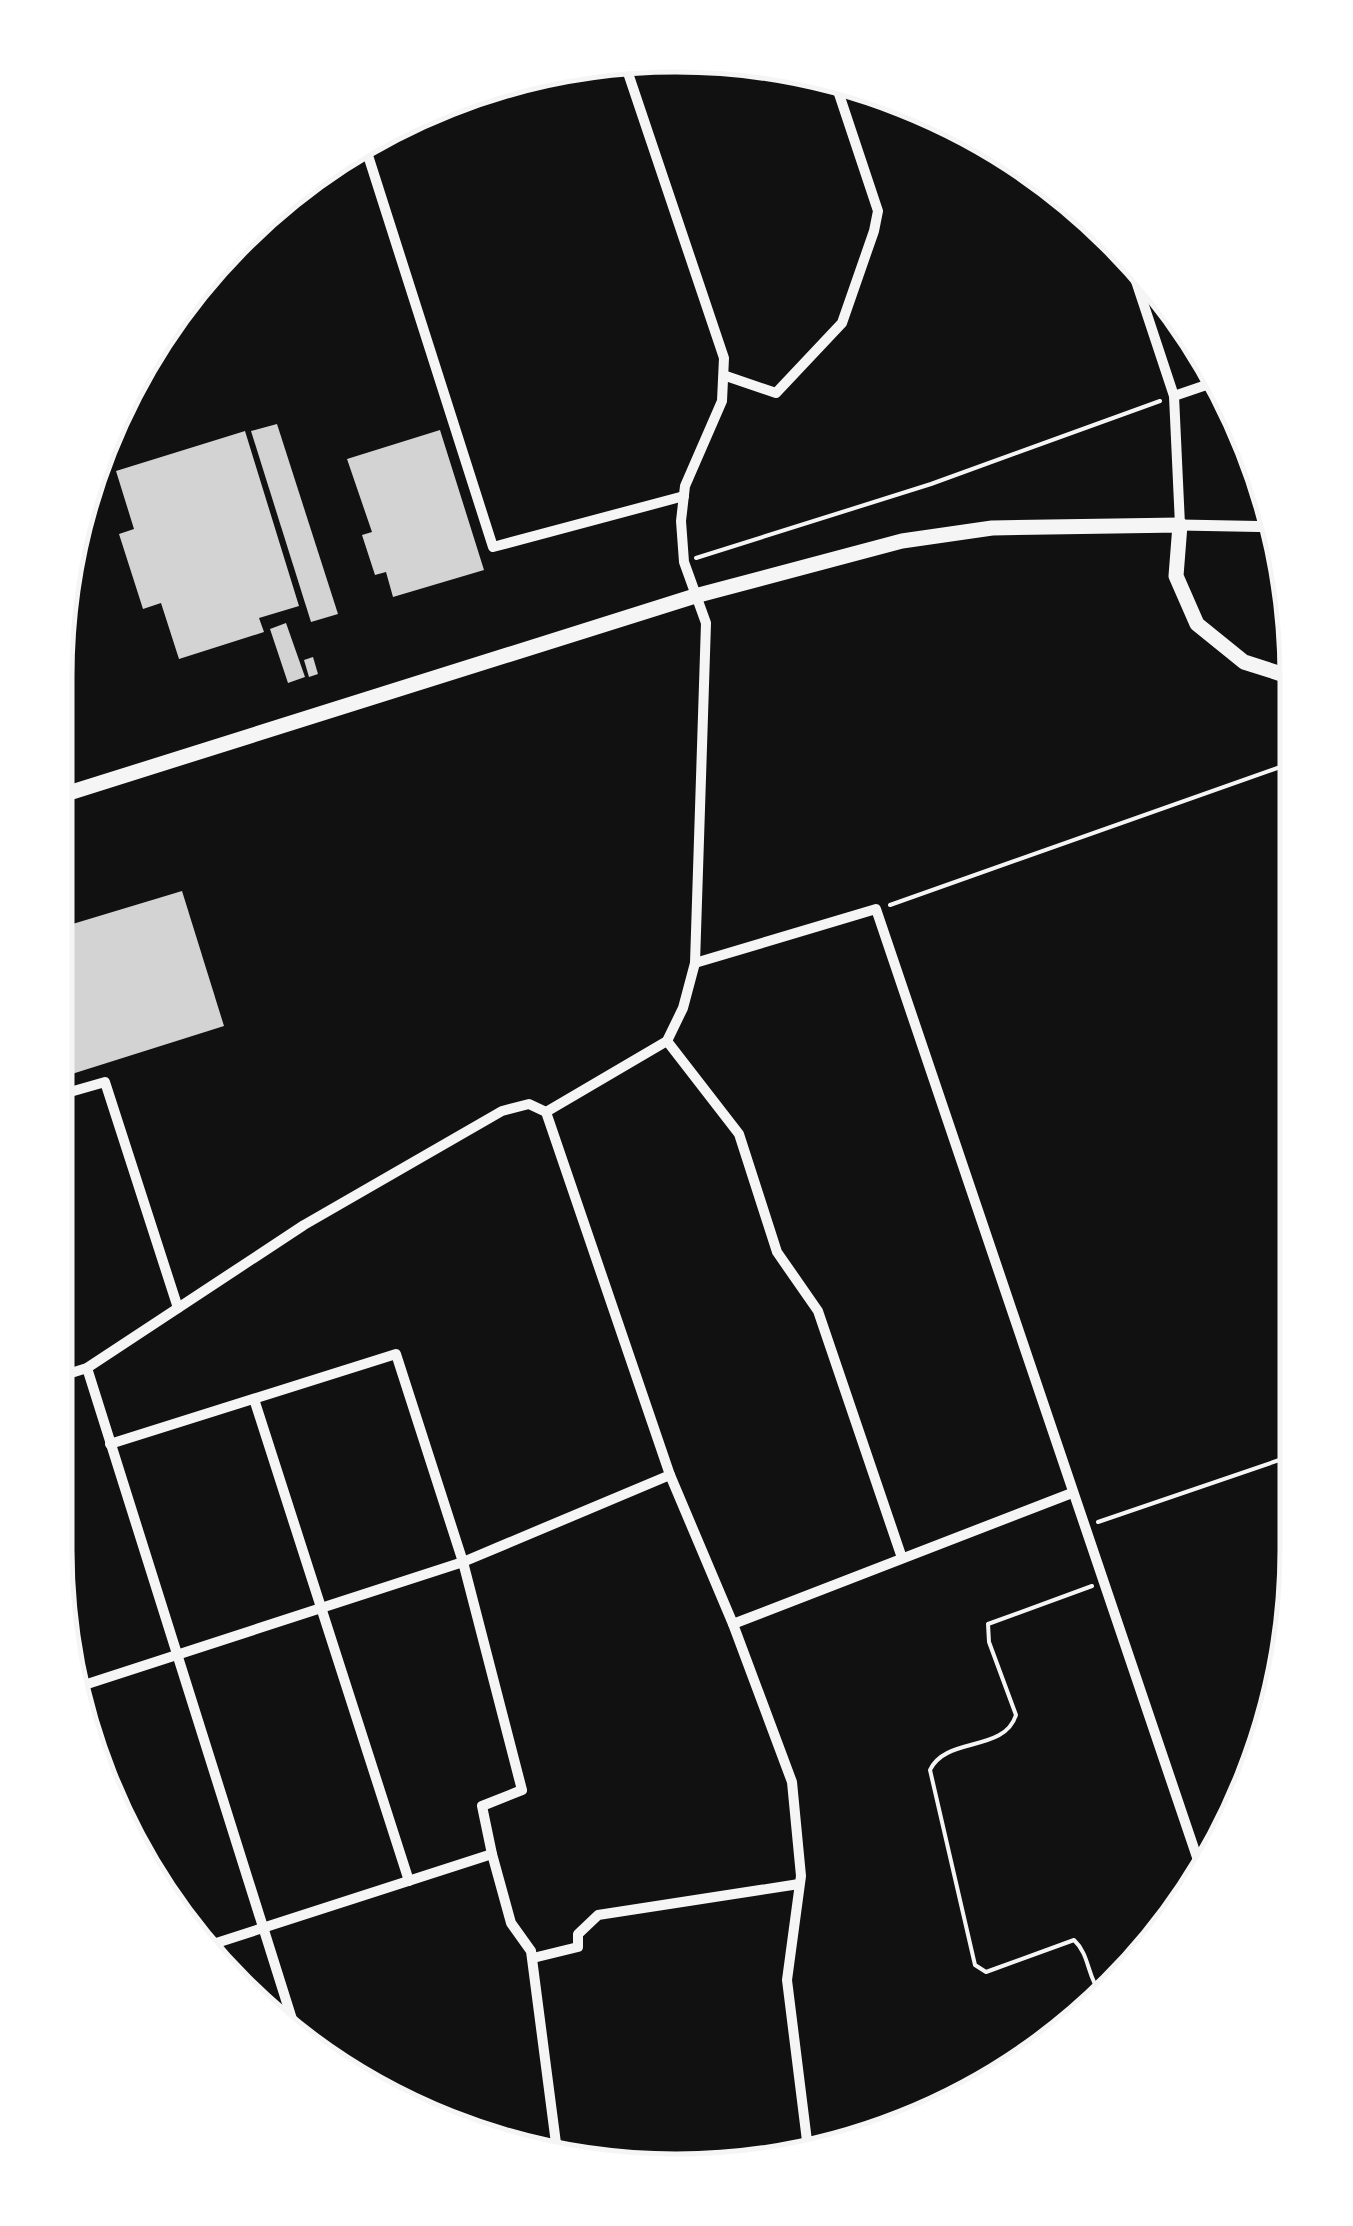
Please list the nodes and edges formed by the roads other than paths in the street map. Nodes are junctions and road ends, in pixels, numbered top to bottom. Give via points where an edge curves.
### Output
1 (629, 75) edge
2 (839, 95) edge
3 (369, 157) edge
4 (1138, 286) edge
5 (726, 376) junction
6 (1206, 385) edge
7 (1174, 396) junction
8 (684, 496) junction
9 (1180, 525) junction
10 (1262, 527) edge
11 (695, 596) junction
12 (1280, 674) edge
13 (72, 792) edge
14 (696, 962) junction
15 (667, 1041) junction
16 (72, 1091) edge
17 (546, 1112) junction
18 (178, 1308) junction
19 (86, 1368) junction
20 (72, 1373) edge
21 (254, 1398) junction
22 (110, 1444) junction
23 (670, 1474) junction
24 (1072, 1493) junction
25 (902, 1558) junction
26 (463, 1562) junction
27 (321, 1610) junction
28 (733, 1624) junction
29 (176, 1658) junction
30 (88, 1684) edge
31 (492, 1854) junction
32 (1197, 1857) edge
33 (408, 1882) junction
34 (800, 1884) junction
35 (264, 1928) junction
36 (218, 1943) edge
37 (533, 1958) junction
38 (291, 2014) edge
39 (807, 2139) edge
40 (556, 2141) edge

1 - 5 street
2 - 5 street via 878,211 851,307 776,392
3 - 8 street via 493,547
4 - 7 street
5 - 8 street
6 - 7 street
7 - 9 street
8 - 11 street via 684,562
9 - 10 street
9 - 11 main road via 992,528 902,540
9 - 12 main road via 1176,576 1197,624 1244,662
11 - 13 main road
11 - 14 street via 706,623
14 - 15 street
14 - 24 street via 876,910
15 - 17 street
15 - 25 street via 739,1134 778,1252 818,1311
16 - 18 street via 105,1082
17 - 18 street via 529,1104 502,1111 304,1225
17 - 23 street
18 - 19 street
19 - 20 street
19 - 22 street
21 - 22 street
21 - 26 street via 396,1354
21 - 27 street
22 - 29 street
23 - 26 street
23 - 28 street
24 - 25 street
24 - 32 street
25 - 28 street
26 - 27 street
26 - 31 street via 522,1790 482,1806
27 - 29 street
27 - 33 street
28 - 34 street via 792,1782
29 - 30 street
29 - 35 street
31 - 33 street
31 - 37 street via 512,1923
33 - 35 street
34 - 37 street via 598,1916 578,1934 578,1947
34 - 39 street via 786,1980
35 - 36 street
35 - 38 street
37 - 40 street

